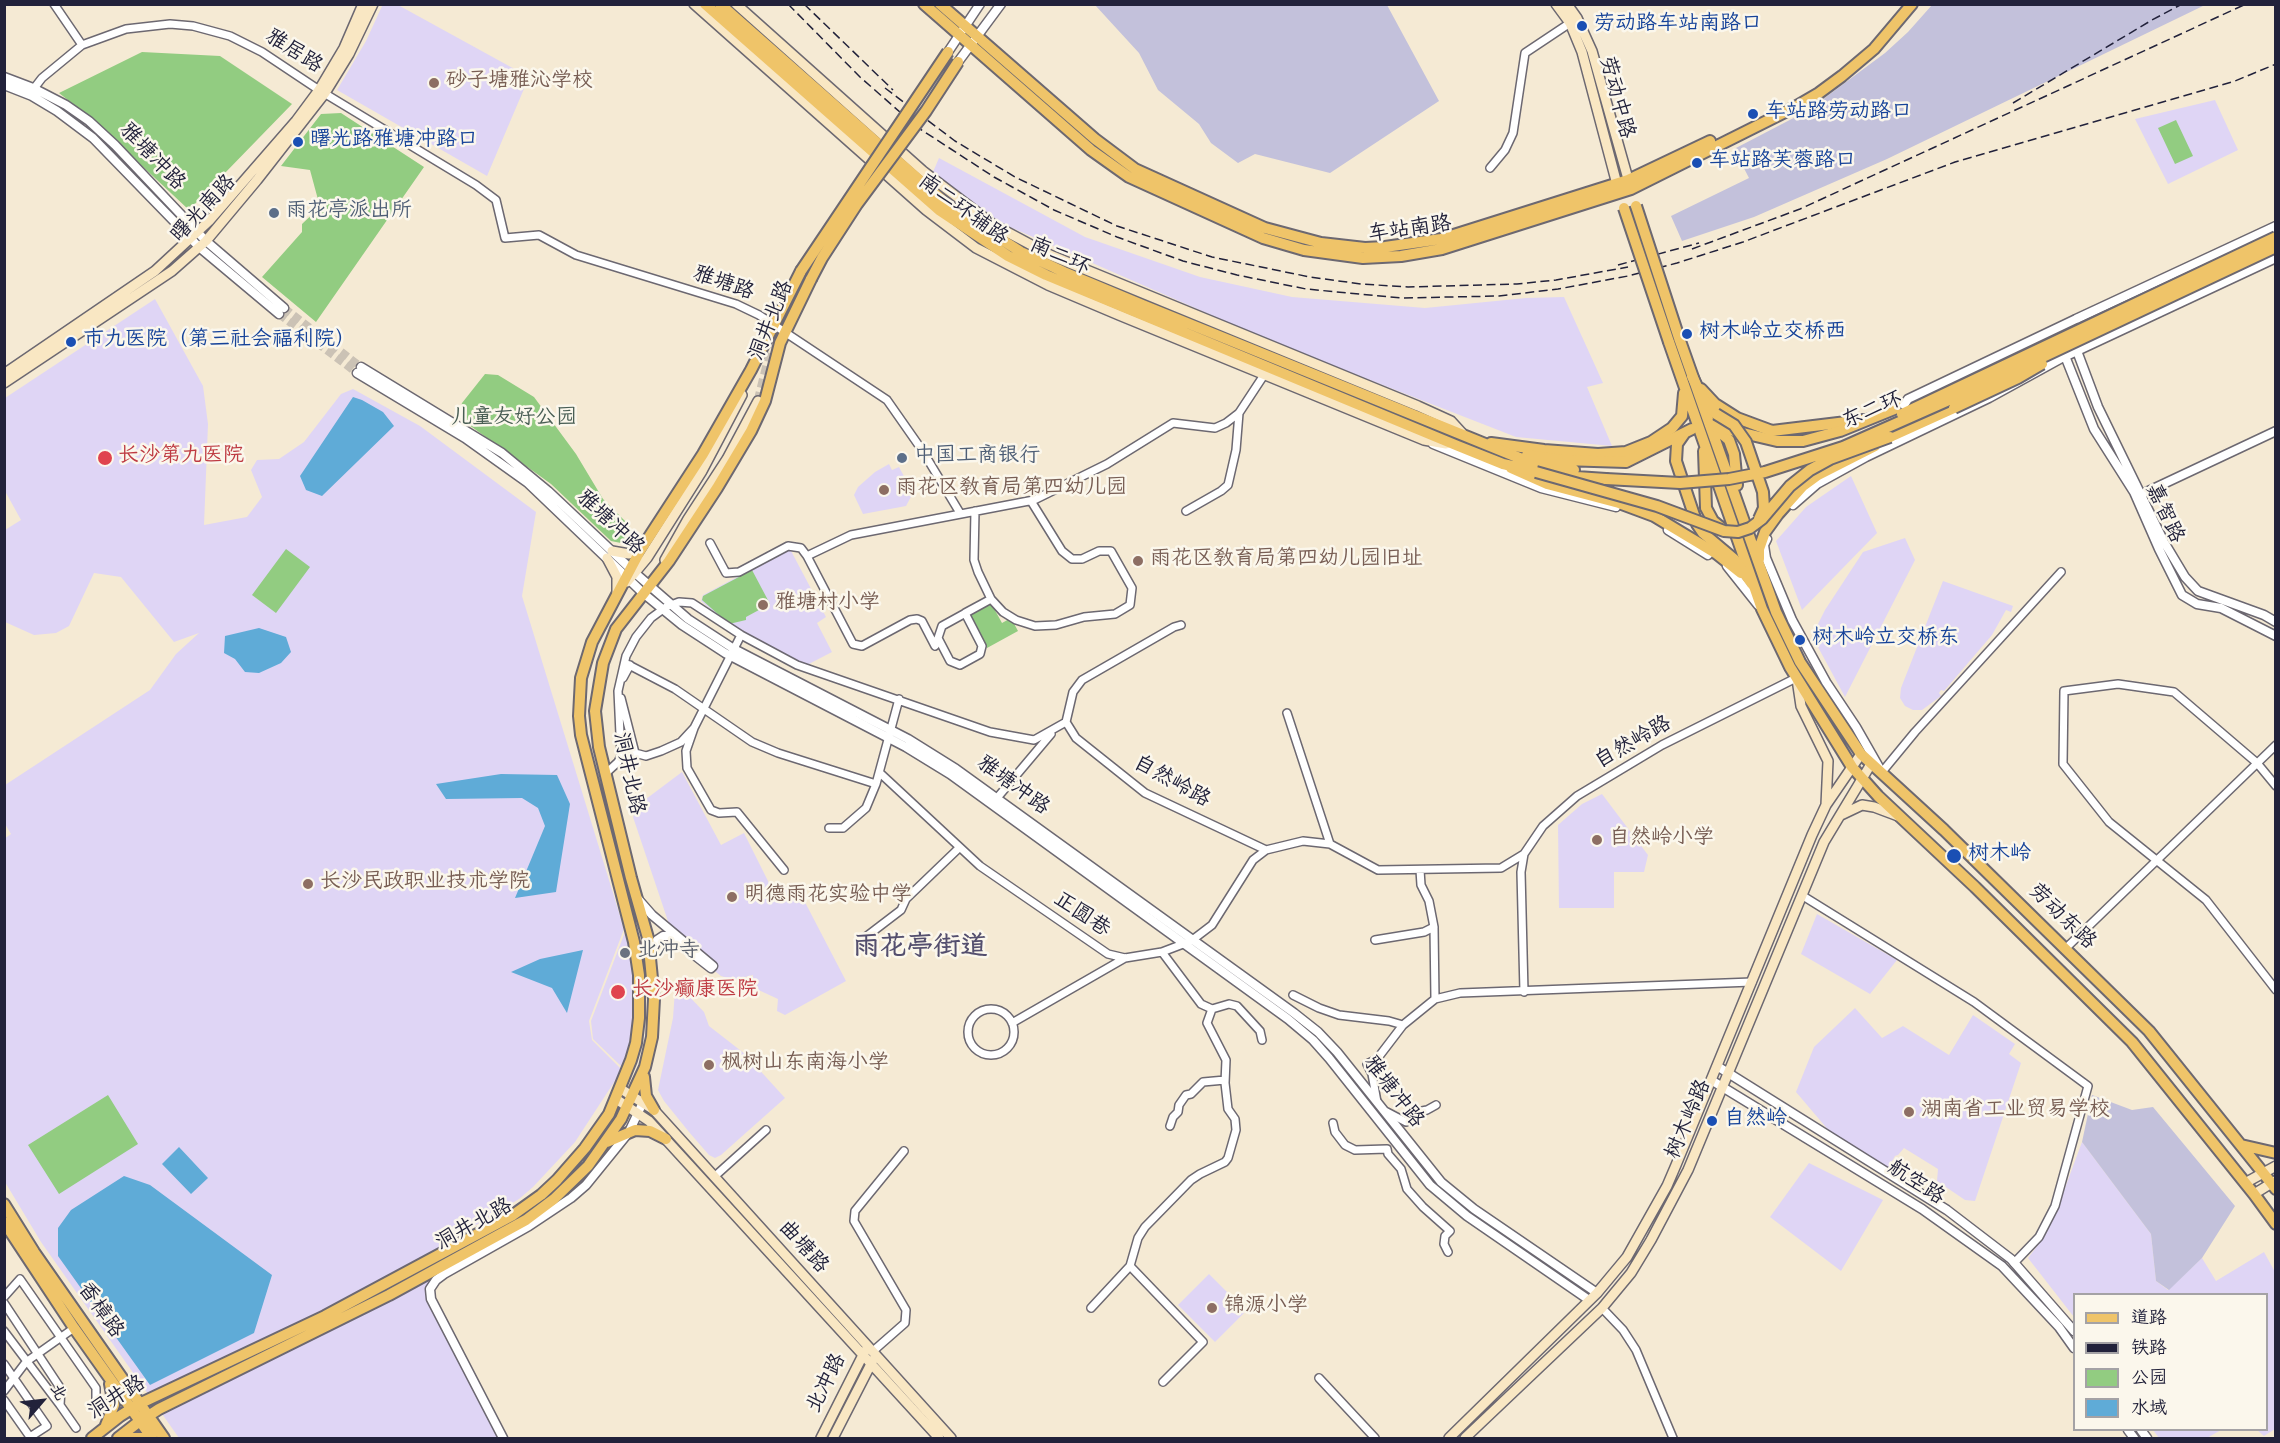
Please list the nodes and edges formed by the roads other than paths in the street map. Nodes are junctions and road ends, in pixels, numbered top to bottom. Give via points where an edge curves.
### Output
1 (54, 4) edge
2 (363, 4) edge
3 (373, 4) edge
4 (694, 4) edge
5 (705, 4) edge
6 (720, 4) edge
7 (736, 4) edge
8 (924, 4) edge
9 (940, 4) edge
10 (980, 4) edge
11 (1001, 4) edge
12 (1556, 4) edge
13 (1568, 4) edge
14 (1904, 4) edge
15 (1912, 4) edge
16 (1574, 20) junction
17 (962, 32) junction
18 (973, 41) junction
19 (82, 45) junction
20 (948, 52) joint
21 (958, 62) joint
22 (4, 77) edge
23 (4, 86) edge
24 (322, 91) junction
25 (32, 92) junction
26 (858, 152) junction
27 (1490, 168) dead end
28 (1630, 184) junction
29 (897, 185) junction
30 (1618, 188) junction
31 (2276, 226) edge
32 (194, 236) junction
33 (505, 237) joint
34 (2276, 237) edge
35 (202, 244) junction
36 (2276, 247) edge
37 (2274, 262) edge
38 (281, 311) tunnel mouth
39 (773, 326) junction
40 (785, 333) junction
41 (1674, 340) junction
42 (2078, 346) junction
43 (2065, 356) junction
44 (359, 370) tunnel mouth
45 (4, 374) edge
46 (1264, 375) junction
47 (1687, 380) junction
48 (4, 383) edge
49 (742, 395) dead end
50 (1934, 398) junction
51 (758, 400) tunnel mouth
52 (1904, 405) junction
53 (1239, 413) junction
54 (1863, 420) junction
55 (2276, 431) edge
56 (1462, 434) junction
57 (1890, 437) junction
58 (1424, 440) junction
59 (1479, 440) junction
60 (1703, 440) junction
61 (1458, 446) junction
62 (1505, 452) junction
63 (1503, 464) junction
64 (1536, 472) junction
65 (2142, 494) junction
66 (1031, 501) junction
67 (975, 511) junction
68 (1186, 511) dead end
69 (960, 513) junction
70 (1742, 515) junction
71 (1755, 525) junction
72 (1724, 531) junction
73 (645, 543) junction
74 (710, 543) dead end
75 (1764, 545) junction
76 (609, 555) junction
77 (807, 556) junction
78 (2061, 572) dead end
79 (659, 573) junction
80 (630, 574) junction
81 (1752, 584) junction
82 (1766, 586) junction
83 (646, 589) junction
84 (616, 596) junction
85 (991, 599) junction
86 (672, 605) junction
87 (663, 609) junction
88 (1762, 609) junction
89 (965, 614) junction
90 (2276, 621) edge
91 (1181, 625) dead end
92 (741, 635) junction
93 (2276, 636) edge
94 (935, 646) dead end
95 (733, 652) junction
96 (627, 664) junction
97 (1797, 678) junction
98 (899, 699) junction
99 (704, 709) junction
100 (1287, 713) dead end
101 (1066, 722) junction
102 (694, 728) junction
103 (1053, 730) junction
104 (890, 735) junction
105 (2276, 745) edge
106 (1861, 754) junction
107 (2257, 763) junction
108 (1871, 764) junction
109 (1852, 767) junction
110 (1882, 772) junction
111 (880, 773) junction
112 (605, 774) junction
113 (1861, 777) junction
114 (876, 784) junction
115 (2276, 786) edge
116 (997, 798) junction
117 (1826, 805) junction
118 (1900, 817) junction
119 (1836, 819) junction
120 (829, 828) dead end
121 (1330, 844) junction
122 (959, 848) junction
123 (1266, 850) junction
124 (1524, 854) junction
125 (2155, 861) junction
126 (783, 870) dead end
127 (1420, 870) junction
128 (635, 892) junction
129 (1803, 896) junction
130 (1434, 927) junction
131 (863, 939) dead end
132 (1375, 940) dead end
133 (1189, 942) junction
134 (2066, 949) junction
135 (1162, 952) junction
136 (650, 953) junction
137 (1125, 958) junction
138 (1752, 982) junction
139 (2276, 990) edge
140 (1524, 992) junction
141 (1293, 995) dead end
142 (1435, 999) junction
143 (1212, 1009) junction
144 (1012, 1023) junction
145 (1403, 1025) junction
146 (1262, 1040) dead end
147 (1717, 1066) junction
148 (645, 1067) junction
149 (1729, 1074) junction
150 (1225, 1080) junction
151 (1711, 1080) junction
152 (1723, 1087) junction
153 (618, 1094) junction
154 (645, 1099) junction
155 (630, 1101) junction
156 (1436, 1104) dead end
157 (1379, 1106) junction
158 (654, 1110) joint
159 (639, 1112) junction
160 (1333, 1123) dead end
161 (1170, 1126) dead end
162 (766, 1130) dead end
163 (629, 1132) junction
164 (666, 1139) junction
165 (604, 1144) junction
166 (2241, 1145) junction
167 (904, 1151) dead end
168 (2276, 1153) edge
169 (2276, 1166) edge
170 (2264, 1172) junction
171 (714, 1177) junction
172 (2245, 1183) junction
173 (2274, 1184) edge
174 (2254, 1194) junction
175 (4, 1204) edge
176 (4, 1222) edge
177 (2276, 1224) edge
178 (1448, 1252) dead end
179 (2012, 1261) junction
180 (1130, 1266) junction
181 (2002, 1266) junction
182 (1597, 1293) junction
183 (4, 1297) edge
184 (1589, 1300) junction
185 (4, 1303) edge
186 (1091, 1308) dead end
187 (1602, 1308) junction
188 (74, 1328) junction
189 (2073, 1330) edge
190 (4, 1331) edge
191 (60, 1336) junction
192 (2073, 1347) edge
193 (37, 1352) junction
194 (870, 1355) junction
195 (26, 1362) junction
196 (4, 1364) edge
197 (105, 1372) junction
198 (1319, 1378) dead end
199 (14, 1379) junction
200 (1163, 1382) dead end
201 (128, 1387) junction
202 (4, 1391) edge
203 (165, 1393) junction
204 (4, 1400) edge
205 (171, 1403) junction
206 (96, 1404) dead end
207 (60, 1405) junction
208 (136, 1406) junction
209 (144, 1418) junction
210 (76, 1428) dead end
211 (102, 1430) junction
212 (92, 1438) edge
213 (118, 1438) edge
214 (127, 1438) edge
215 (143, 1438) edge
216 (152, 1438) edge
217 (166, 1438) edge
218 (503, 1438) edge
219 (821, 1438) edge
220 (833, 1438) edge
221 (939, 1438) edge
222 (951, 1438) edge
223 (1376, 1438) edge
224 (1449, 1438) edge
225 (1465, 1438) edge
226 (1673, 1438) edge

1 - 19 street
2 - 24 main road, 曙光南路
3 - 24 main road, 曙光南路 via 349,54
4 - 26 main road, 南二环辅路
5 - 61 main road, 南二环 via 939,210 1008,256
6 - 56 main road, 南二环 via 949,206 1021,252 1064,273
7 - 56 main road, 南二环辅路 via 923,171 994,225 1050,255 1418,406 1451,421
8 - 17 main road, 车站南路
9 - 17 main road, 车站南路
10 - 17 street, 洞井北路
11 - 18 street, 洞井北路
12 - 16 main road, 劳动中路
13 - 16 main road, 劳动中路
14 - 28 main road, 车站南路 via 1870,44 1818,85
15 - 28 main road, 车站南路 via 1874,49 1819,93
16 - 27 street via 1525,53 1513,134
16 - 28 main road, 劳动中路 via 1592,51
16 - 30 main road, 劳动中路
17 - 18 main road, 车站南路
17 - 20 street, 洞井北路
18 - 21 street, 洞井北路
18 - 30 main road, 车站南路 via 1091,150 1263,238 1304,250 1363,258 1442,249
19 - 24 street, 雅居路 via 126,29 170,24 193,26 245,43
19 - 25 street, 雅居路 via 57,64
20 - 39 main road, 洞井北路, bridge via 801,271
21 - 40 main road, 洞井北路, bridge via 857,204 811,279
22 - 25 street, 雅塘冲路
23 - 25 street, 雅塘冲路
24 - 32 main road, 曙光南路
24 - 33 street, 雅居路 via 496,200
24 - 35 main road, 曙光南路 via 257,180
25 - 32 street, 雅塘冲路 via 66,105 99,129
26 - 29 main road, 南二环辅路
26 - 29 main road via 862,179 827,241 876,183
28 - 30 main road, 车站南路
28 - 41 main road, 劳动中路, bridge
29 - 46 main road, 南二环辅路 via 945,226 995,258 1048,285
30 - 41 main road, 劳动中路, bridge
31 - 52 street, bridge via 1908,399
32 - 35 street, 雅塘冲路
32 - 45 main road, 曙光南路 via 155,271
33 - 39 street, 雅塘路 via 539,235 576,255 736,304
34 - 50 main road, 东二环, bridge
35 - 38 street, 雅塘冲路
35 - 48 main road, 曙光南路 via 172,270
36 - 42 main road, 东二环, bridge
37 - 42 street
39 - 40 street, 雅塘路
39 - 73 main road, 洞井北路 via 703,454
40 - 69 street, 雅塘路 via 887,400
40 - 79 main road, 洞井北路 via 765,401 751,431
41 - 47 main road
42 - 43 street
42 - 57 main road, bridge
42 - 64 main road, 东二环, bridge via 1881,432 1757,474 1680,483
42 - 65 street, 嘉智路 via 2098,407
43 - 75 street via 2028,379 1817,484 1785,513
43 - 93 street, 嘉智路 via 2094,429 2134,492 2182,595 2197,604 2221,608
44 - 76 street, 雅塘冲路 via 497,460
46 - 53 street
46 - 58 main road, 南二环辅路
47 - 54 main road via 1737,418 1772,431
47 - 59 main road via 1682,416 1659,438 1638,449 1616,454 1525,449
47 - 60 main road
47 - 70 main road
47 - 71 main road, bridge via 1716,414 1741,433 1764,500
49 - 80 main road via 702,471 647,558
50 - 52 main road, bridge
50 - 62 main road, 东二环, bridge via 1842,440 1726,473 1677,476 1577,471
51 - 79 main road
52 - 54 main road
53 - 66 street via 1215,428 1173,423 1107,464
53 - 68 street via 1228,485
54 - 70 main road via 1856,426 1803,441 1777,441 1713,426 1729,440 1734,454
55 - 65 street
56 - 59 main road, 东二环
57 - 71 main road, bridge via 1810,470
57 - 82 main road, bridge via 1818,475 1784,506 1765,532 1759,549
58 - 61 main road, 南二环辅路
58 - 88 street via 1541,488 1649,518 1727,566
59 - 62 main road, 东二环
60 - 72 main road, bridge via 1706,508
60 - 81 main road
61 - 63 main road, 东二环
62 - 81 main road via 1619,463 1637,458 1692,429 1681,437 1675,452 1690,506 1703,533 1734,559
63 - 64 main road, 东二环
63 - 81 main road via 1547,484 1654,516 1717,554
64 - 72 main road, bridge via 1656,506
65 - 90 street, 嘉智路 via 2164,542 2198,591
66 - 67 street
66 - 85 street via 1072,559 1111,551 1132,588 1130,605 1115,614 1035,626 1016,620
67 - 69 street
67 - 85 street via 974,560
69 - 77 street via 851,535
70 - 82 main road
71 - 72 main road, bridge via 1738,532
73 - 76 main road via 635,552
73 - 80 main road, 洞井北路
74 - 77 street via 726,573 739,572 788,546 801,548
75 - 82 street
75 - 110 street via 1770,570 1795,626
76 - 80 street, 雅塘冲路
76 - 84 main road via 617,577
77 - 94 street via 853,644 862,646 917,619 922,621
78 - 110 street
79 - 83 main road, 洞井北路
80 - 83 street, 雅塘冲路
80 - 84 main road, 洞井北路
81 - 88 main road, 劳动东路
82 - 106 main road, 劳动东路 via 1800,662
83 - 86 street, 雅塘冲路
83 - 87 street, 雅塘冲路
83 - 112 main road, 洞井北路 via 616,629 599,681 595,711
84 - 153 main road, 洞井北路 via 587,656 581,678 579,716 637,959 639,1018 631,1060
85 - 89 street
86 - 87 street
86 - 92 street via 692,603
86 - 95 street, 雅塘冲路
87 - 95 street, 雅塘冲路 via 682,625
87 - 96 street via 636,637
88 - 97 main road, 劳动东路
89 - 89 street via 942,626 938,638 950,661 960,665 981,654 982,646
91 - 101 street via 1082,680 1073,692
92 - 95 street
92 - 98 street via 796,665
95 - 99 street
95 - 104 street, 雅塘冲路
96 - 99 street
96 - 102 street via 620,693 635,753 646,756 661,751 681,742
96 - 112 street via 618,691 621,756
97 - 109 main road, 劳动东路
97 - 117 main road via 1801,706 1827,761
97 - 124 street, 自然岭路 via 1662,745 1577,796 1543,826
98 - 103 street via 990,732 1034,740
98 - 104 street
99 - 102 street
99 - 114 street via 752,742
100 - 121 street
101 - 103 street
101 - 123 street, 自然岭路 via 1076,738 1145,793
102 - 126 street via 686,751 687,768 711,810 737,812
103 - 116 street
104 - 111 street
104 - 116 street, 雅塘冲路 via 956,769
104 - 133 street, 雅塘冲路
105 - 107 street
106 - 108 main road, 劳动东路
106 - 109 main road, 树木岭路
107 - 115 street
107 - 125 street
107 - 125 street via 2174,692 2118,684 2064,691 2062,764 2109,822
108 - 110 main road, 劳动东路
108 - 113 main road, 树木岭路
109 - 113 main road, 劳动东路
109 - 117 main road, 树木岭路
110 - 134 main road, 劳动东路
111 - 114 street
111 - 122 street, 正圆巷
112 - 128 main road, 洞井北路
113 - 118 main road, 劳动东路
113 - 119 main road, 树木岭路
114 - 120 street via 866,808 855,820 843,828
116 - 133 street, 雅塘冲路
117 - 138 main road, 树木岭路
118 - 119 main road via 1862,805
118 - 172 main road, 劳动东路 via 2132,1042
119 - 129 main road, 树木岭路
121 - 123 street, 自然岭路 via 1303,841
121 - 127 street, 自然岭路 via 1378,870
122 - 131 street via 906,899 901,910
122 - 137 street, 正圆巷 via 1108,954
123 - 133 street, 正圆巷 via 1252,860 1212,925
124 - 127 street, 自然岭路 via 1501,868
124 - 140 street
125 - 134 street
125 - 139 street via 2206,900
127 - 130 street
128 - 136 main road, 洞井北路
128 - 136 street via 652,915 713,966 670,936 657,940
129 - 149 main road, 树木岭路
129 - 179 street via 1974,1002 2088,1086 2055,1206 2039,1237
130 - 132 street
130 - 142 street
133 - 135 street, 正圆巷
133 - 157 street, 雅塘冲路 via 1318,1032
133 - 184 street, 雅塘冲路 via 1313,1040 1430,1185 1451,1204
134 - 166 main road, 劳动东路 via 2149,1031
135 - 137 street, 正圆巷
135 - 143 street via 1201,1004
136 - 148 main road, 洞井北路 via 654,1021
137 - 144 street
138 - 140 street
138 - 147 main road, 树木岭路
140 - 142 street via 1460,993
141 - 145 street via 1339,1015
142 - 145 street
143 - 146 street via 1237,1006 1260,1031
143 - 150 street via 1207,1023 1226,1060
144 - 144 street via 1000,1011 987,1009 972,1020 969,1039 976,1050 988,1055 1001,1053 1011,1044
145 - 157 street via 1377,1059 1368,1064
147 - 149 street, 航空路
147 - 151 main road, 树木岭路
148 - 154 main road
148 - 155 main road, 洞井北路
149 - 152 main road, 树木岭路
149 - 179 street, 航空路 via 1947,1210
150 - 161 street via 1203,1082 1186,1095
150 - 180 street via 1227,1109 1235,1119 1236,1130 1228,1158 1191,1180 1145,1227
151 - 152 street, 航空路
151 - 182 main road, 树木岭路 via 1667,1186 1627,1257
152 - 181 street, 航空路 via 1923,1209
152 - 187 main road, 树木岭路 via 1670,1206 1631,1273
153 - 155 main road, 曲塘路
153 - 203 main road, 洞井北路 via 594,1136 557,1180 513,1215 365,1296
154 - 155 main road, 曲塘路
154 - 158 main road
154 - 159 street
155 - 159 main road, 曲塘路
155 - 165 main road, 洞井北路
156 - 157 street via 1406,1122
157 - 182 street, 雅塘冲路 via 1422,1161 1456,1196
158 - 171 main road, 曲塘路
159 - 163 street
159 - 164 main road, 曲塘路
160 - 178 street via 1345,1145 1355,1150 1387,1149 1401,1169 1407,1189 1450,1232 1444,1244
162 - 171 street
163 - 164 main road via 650,1131
163 - 165 main road
163 - 218 street via 571,1198 444,1274 430,1289 431,1299
164 - 194 main road, 曲塘路
165 - 205 main road, 洞井北路 via 571,1183 518,1225
166 - 168 main road
166 - 170 main road, 劳动东路
167 - 194 street via 855,1211 854,1221 906,1310 905,1323
169 - 170 main road
170 - 172 main road
170 - 173 main road, 劳动东路
171 - 194 main road, 曲塘路
172 - 174 main road, 劳动东路
173 - 174 main road
174 - 177 main road, 劳动东路
175 - 201 main road, 香樟路
176 - 188 main road, 香樟路
179 - 181 street
179 - 189 street, 航空路
180 - 186 street
180 - 200 street via 1203,1342
181 - 192 street, 航空路
182 - 184 main road, 树木岭路
183 - 191 street via 20,1279
184 - 224 main road, 树木岭路
185 - 193 street
187 - 225 main road, 树木岭路
187 - 226 street via 1636,1350
188 - 191 street
188 - 197 main road, 香樟路
190 - 195 street
191 - 193 street
191 - 206 street via 96,1388
193 - 195 street
193 - 207 street via 61,1389
194 - 219 main road, 北冲路
194 - 220 main road, 北冲路
194 - 221 main road, 曲塘路
194 - 222 main road, 曲塘路
195 - 199 street
195 - 207 street
196 - 199 street
197 - 208 main road, 香樟路
197 - 211 main road via 114,1406
198 - 223 street
199 - 202 street
199 - 204 street via 47,1426 30,1437
201 - 203 main road via 145,1395
201 - 208 main road, 香樟路
203 - 208 main road, 洞井路
205 - 209 main road, 洞井路
205 - 217 main road via 162,1419
207 - 210 street
208 - 209 main road, 香樟路
208 - 211 main road, 洞井路
209 - 213 main road, 洞井路
209 - 216 main road, 香樟路
209 - 217 main road, 香樟路
211 - 212 main road, 洞井路
214 - 215 main road

